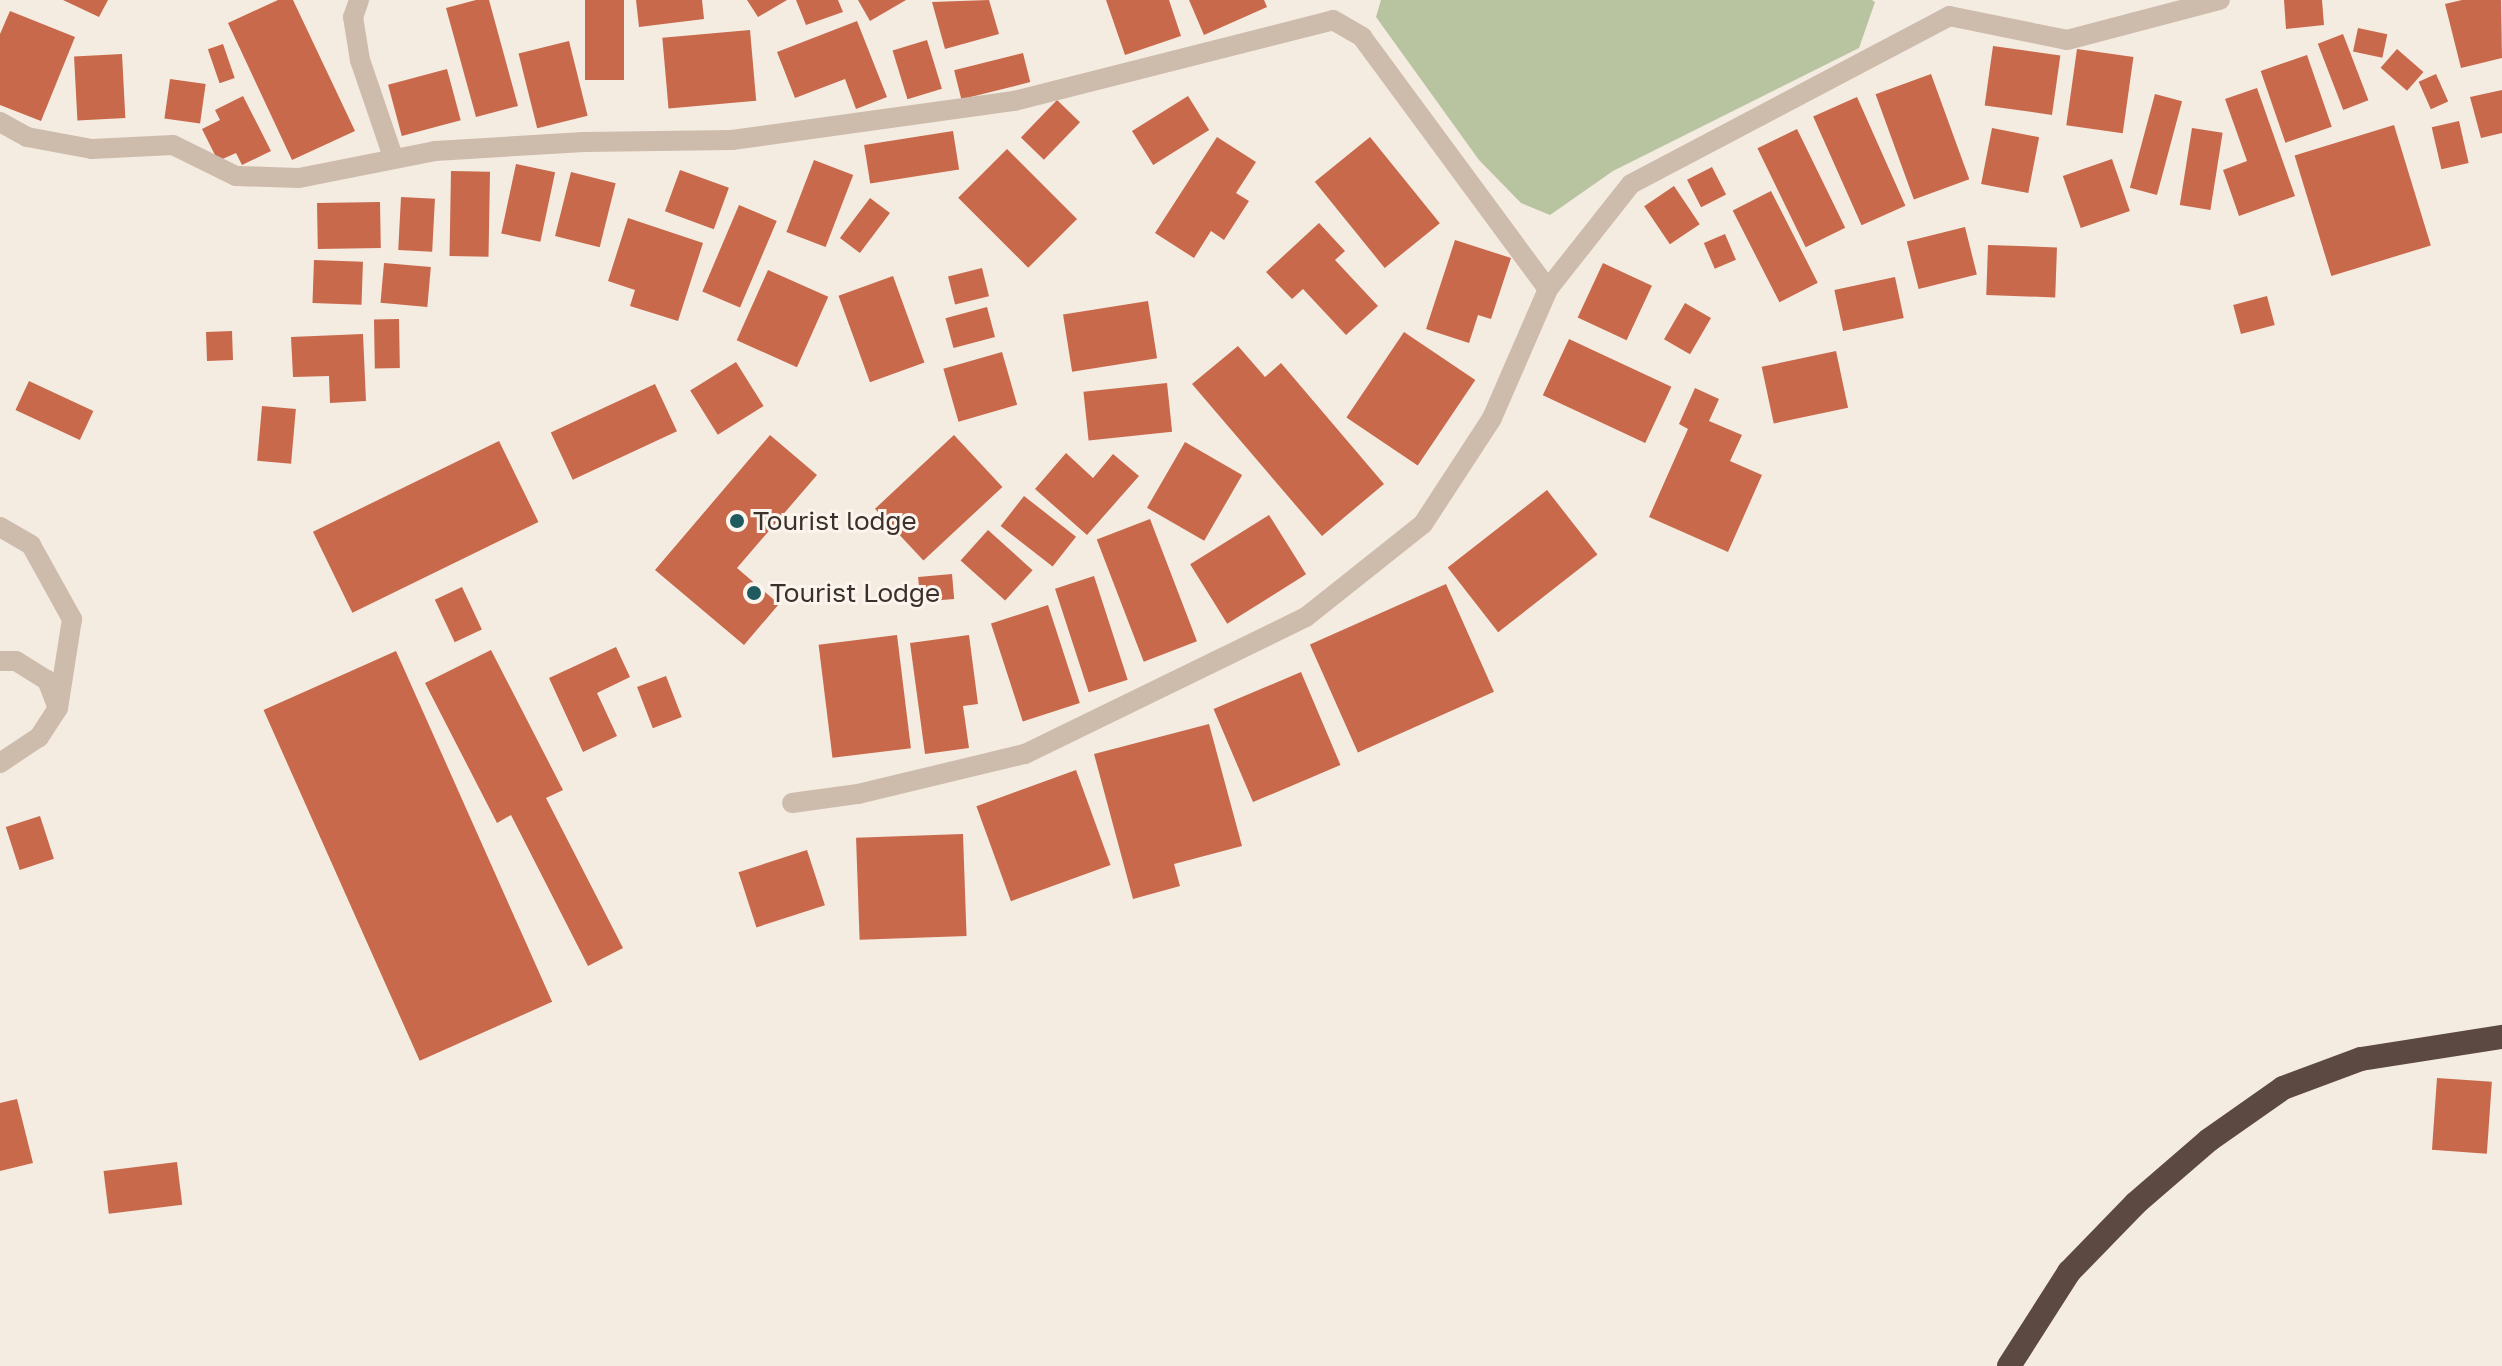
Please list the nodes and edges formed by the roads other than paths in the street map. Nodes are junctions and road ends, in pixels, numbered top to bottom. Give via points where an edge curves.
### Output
1 (359, 0) edge
2 (2220, 0) edge
3 (0, 122) edge
4 (393, 157) junction
5 (1548, 289) junction
6 (0, 527) edge
7 (0, 661) edge
8 (58, 708) junction
9 (0, 763) edge
10 (792, 803) dead end
11 (2502, 1037) edge
12 (2009, 1366) edge

1 - 4 street via 353,17 360,60
2 - 5 street via 2067,40 1949,16 1631,184
3 - 4 street via 27,137 92,149 173,145 236,176 299,178
4 - 5 street via 584,142 732,140 1014,101 1333,20 1362,37
5 - 10 street via 1492,418 1423,524 1306,617 1025,754 858,794
6 - 8 street via 31,545 72,619
7 - 8 street via 16,661 47,680
8 - 9 street via 39,737
11 - 12 highway via 2361,1059 2283,1088 2209,1140 2136,1203 2069,1272

